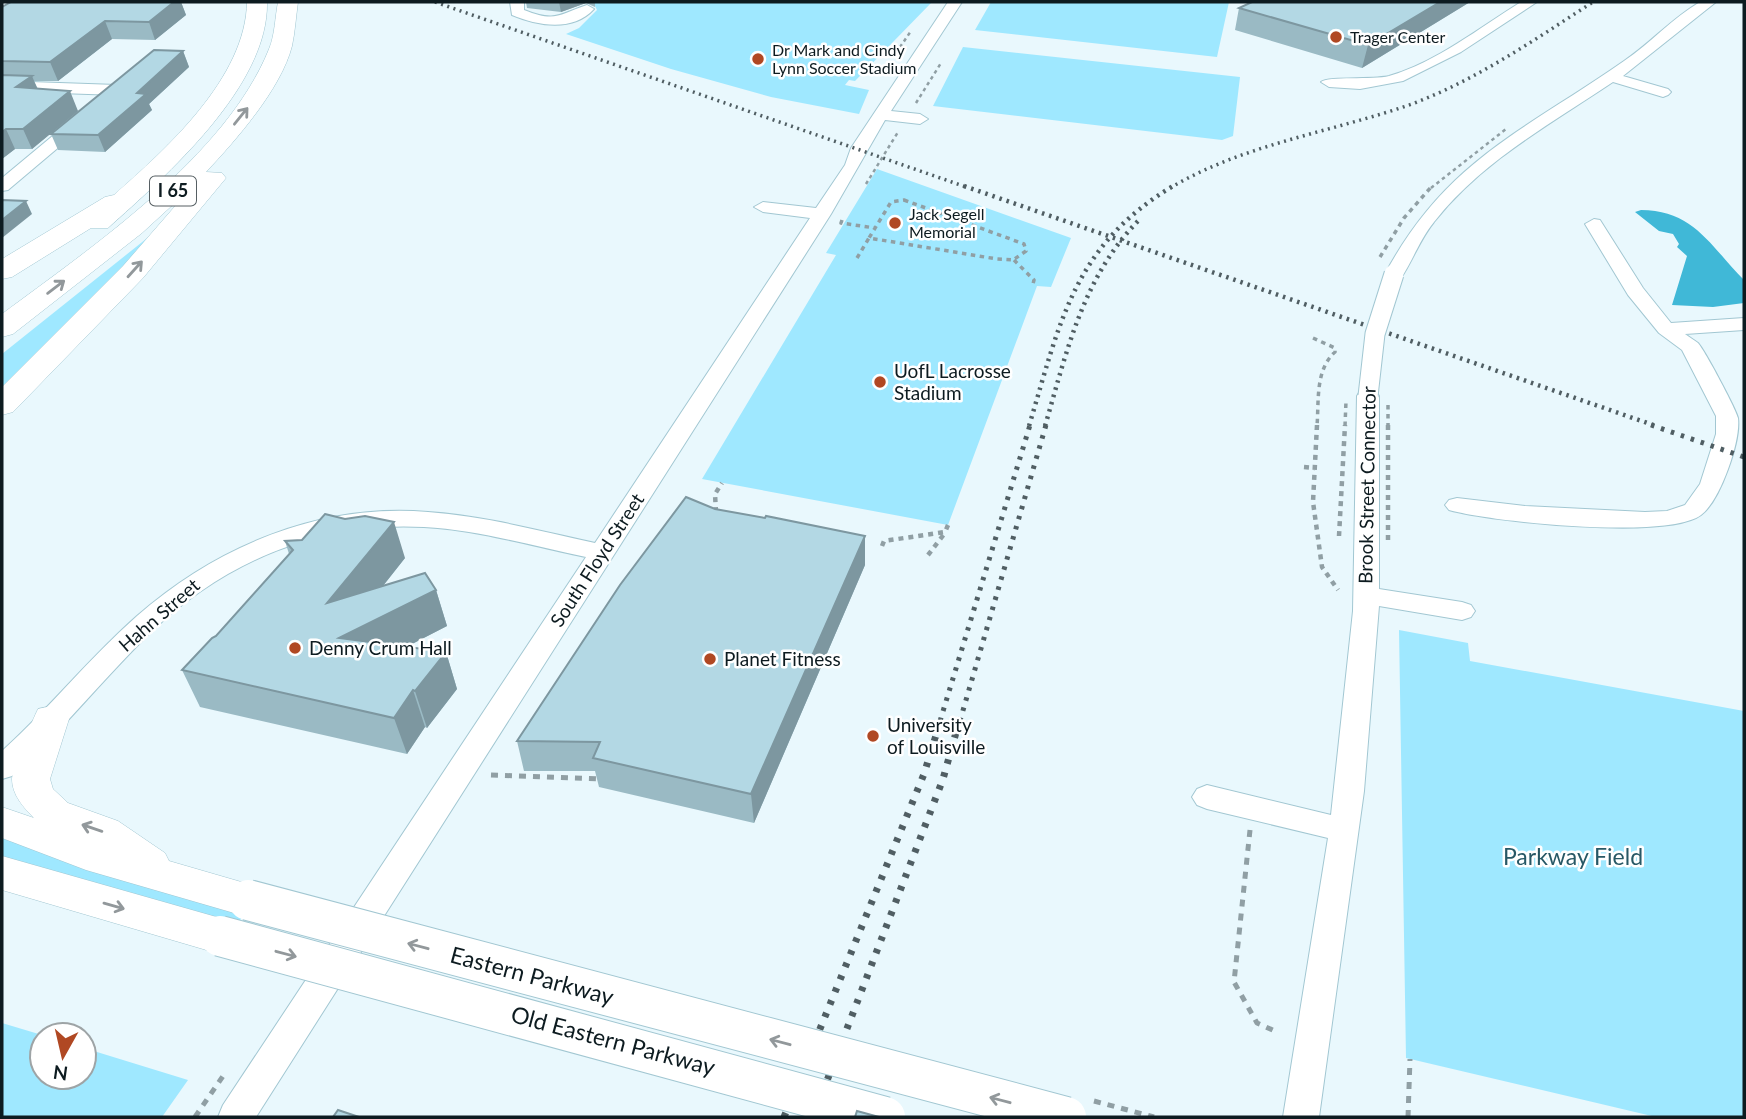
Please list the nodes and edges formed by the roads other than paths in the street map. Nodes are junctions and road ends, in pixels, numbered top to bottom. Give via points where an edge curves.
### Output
1 (517, 2) edge
2 (955, 2) edge
3 (1530, 2) edge
4 (1709, 2) edge
5 (258, 4) edge
6 (288, 7) edge
7 (587, 9) dead end
8 (1611, 77) junction
9 (1329, 82) dead end
10 (2, 86) edge
11 (1663, 92) dead end
12 (880, 115) junction
13 (914, 119) road end
14 (211, 151) junction
15 (2, 186) edge
16 (133, 191) junction
17 (763, 207) dead end
18 (831, 218) junction
19 (1594, 223) dead end
20 (2, 271) edge
21 (2, 297) edge
22 (1744, 324) edge
23 (2, 328) edge
24 (1666, 329) junction
25 (2, 405) edge
26 (1457, 505) dead end
27 (602, 552) junction
28 (1365, 594) junction
29 (1462, 611) dead end
30 (51, 719) junction
31 (2, 768) edge
32 (1207, 797) dead end
33 (2, 822) edge
34 (1344, 830) junction
35 (2, 873) edge
36 (169, 878) junction
37 (335, 965) junction
38 (236, 1117) edge
39 (885, 1117) edge
40 (890, 1117) edge
41 (1066, 1117) edge
42 (1301, 1117) edge

1 - 7 street via 517,12 558,22 578,17
2 - 12 street, South Floyd Street
3 - 9 street via 1434,61 1399,77 1364,84
4 - 8 street, Brook Street Connector
5 - 16 highway, I 65 via 251,38 218,102 181,147
14 -> 6 highway, I 65 via 257,96 274,67 283,44
8 - 11 street
8 - 28 street, Brook Street Connector, bridge via 1481,164 1435,209 1410,244 1383,303 1369,385 1377,547
10 - 15 street via 121,86
12 - 13 street
12 - 18 street, South Floyd Street via 859,148
23 -> 14 highway, I 65 via 94,258 175,189
25 -> 14 highway via 185,214 227,159
16 - 20 highway
16 - 21 highway, I 65
17 - 18 street
18 - 27 street, South Floyd Street
19 - 24 street via 1635,291
22 - 24 street
24 - 26 street via 1690,347 1727,416 1719,465 1693,510 1645,520 1525,514
27 - 30 street, Hahn Street via 426,519 368,520 306,531 244,554 188,586
27 - 37 street, South Floyd Street
28 - 29 street
28 - 34 street, Brook Street Connector via 1362,681
30 - 31 street, Hahn Street
36 -> 30 main road via 104,832 55,814 36,797 31,779
32 - 34 street
33 - 36 main road, Eastern Parkway via 41,839
34 - 42 street, Brook Street Connector
35 -> 39 main road, bridge
41 -> 36 main road, Eastern Parkway, bridge
37 - 38 street, South Floyd Street
37 - 40 street, Old Eastern Parkway

